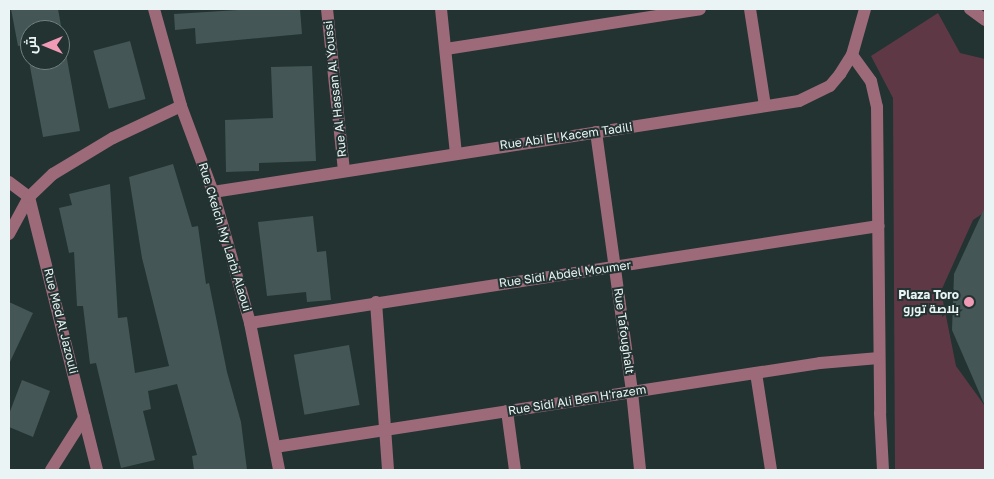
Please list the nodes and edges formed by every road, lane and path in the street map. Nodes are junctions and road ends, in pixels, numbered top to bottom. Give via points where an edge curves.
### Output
1 (154, 9) edge
2 (327, 9) edge
3 (442, 9) edge
4 (700, 9) edge
5 (750, 9) edge
6 (865, 9) edge
7 (970, 9) edge
8 (985, 20) edge
9 (446, 49) junction
10 (852, 55) junction
11 (181, 106) junction
12 (765, 106) junction
13 (596, 132) junction
14 (456, 153) junction
15 (344, 170) junction
16 (9, 182) edge
17 (213, 192) junction
18 (29, 197) junction
19 (880, 226) junction
20 (9, 234) edge
21 (614, 268) junction
22 (376, 302) junction
23 (250, 323) junction
24 (880, 358) junction
25 (756, 374) junction
26 (632, 392) junction
27 (507, 411) junction
28 (84, 418) junction
29 (383, 430) junction
30 (276, 447) junction
31 (51, 470) edge
32 (96, 470) edge
33 (279, 470) edge
34 (388, 470) edge
35 (515, 470) edge
36 (640, 470) edge
37 (771, 470) edge
38 (883, 470) edge

1 - 11 street, Rue Ckeich My Larbi Alaoui
2 - 15 street, Rue Al Hassan Al Youssi
3 - 9 street
4 - 9 street
5 - 12 street
6 - 10 street, Rue Abi El Kacem Tadili
7 - 8 street
9 - 14 street
10 - 12 street, Rue Abi El Kacem Tadili via 830,86 814,96
10 - 19 street via 871,81 877,107
11 - 17 street, Rue Ckeich My Larbi Alaoui
11 - 18 street via 77,158
12 - 13 street, Rue Abi El Kacem Tadili
13 - 14 street, Rue Abi El Kacem Tadili
13 - 21 street, Rue Tafoughalt
14 - 15 street, Rue Abi El Kacem Tadili
15 - 17 street, Rue Abi El Kacem Tadili
16 - 18 street
17 - 23 street, Rue Ckeich My Larbi Alaoui
18 - 20 street
18 - 28 street, Rue Med Al Jazouli
19 - 21 street, Rue Sidi Abdel Moumer
19 - 24 street
21 - 22 street, Rue Sidi Abdel Moumer
21 - 26 street, Rue Tafoughalt
22 - 23 street, Rue Sidi Abdel Moumer
22 - 29 street
23 - 30 street, Rue Ckeich My Larbi Alaoui
24 - 25 street, Rue Sidi Ali Ben H'razem
24 - 38 street
25 - 26 street, Rue Sidi Ali Ben H'razem
25 - 37 street
26 - 27 street, Rue Sidi Ali Ben H'razem
26 - 36 street, Rue Tafoughalt
27 - 29 street, Rue Sidi Ali Ben H'razem
27 - 35 street
28 - 31 street
28 - 32 street, Rue Med Al Jazouli
29 - 30 street, Rue Sidi Ali Ben H'razem
29 - 34 street
30 - 33 street, Rue Ckeich My Larbi Alaoui

